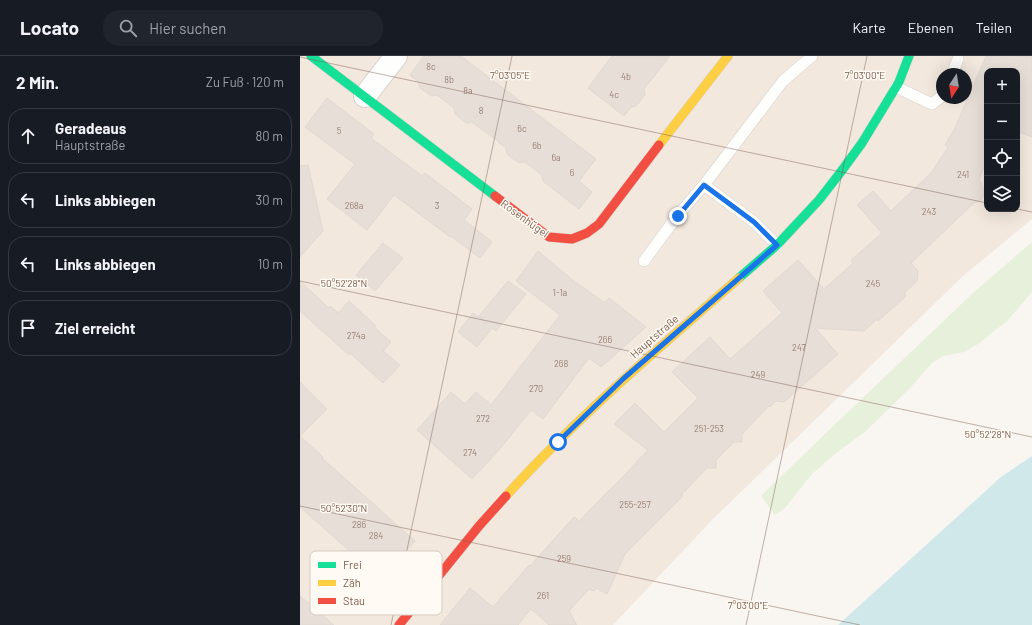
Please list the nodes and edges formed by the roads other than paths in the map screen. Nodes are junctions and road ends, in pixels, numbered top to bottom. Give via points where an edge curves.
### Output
1 (311, 56) edge
2 (396, 56) edge
3 (728, 56) edge
4 (812, 56) edge
5 (909, 56) edge
6 (958, 59) dead end
7 (954, 68) edge
8 (896, 88) junction
9 (365, 96) junction
10 (936, 101) edge
11 (704, 185) junction
12 (777, 245) junction
13 (644, 261) dead end
14 (442, 572) edge
15 (407, 615) edge
16 (399, 625) edge

1 - 9 main road, Rosenhügel
2 - 9 street
3 - 9 main road, Rosenhügel via 599,224 587,233 572,239 550,237
4 - 11 lane via 783,81
5 - 8 main road, Hauptstraße
6 - 7 lane
8 - 10 lane via 932,104
8 - 12 main road, Hauptstraße via 840,174
11 - 12 lane via 754,222
11 - 13 lane
12 - 14 main road, Hauptstraße via 623,379 531,468
15 - 16 main road, Hauptstraße

